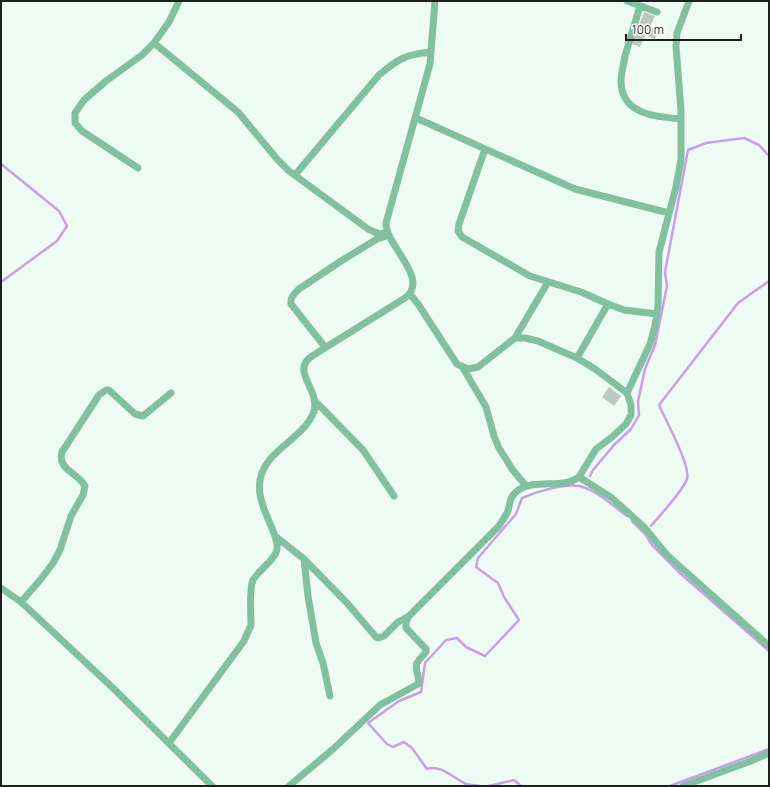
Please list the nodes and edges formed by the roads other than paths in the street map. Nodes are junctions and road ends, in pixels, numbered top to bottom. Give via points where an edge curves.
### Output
1 (179, 1) edge
2 (435, 1) edge
3 (627, 1) edge
4 (688, 1) edge
5 (640, 6) junction
6 (657, 12) dead end
7 (154, 43) junction
8 (431, 52) junction
9 (416, 118) junction
10 (681, 119) junction
11 (485, 149) junction
12 (138, 168) dead end
13 (295, 175) junction
14 (669, 213) junction
15 (387, 234) junction
16 (548, 282) junction
17 (410, 294) junction
18 (608, 304) junction
19 (657, 314) junction
20 (515, 338) junction
21 (325, 348) junction
22 (577, 358) junction
23 (463, 368) junction
24 (171, 393) dead end
25 (627, 393) junction
26 (315, 401) junction
27 (580, 477) junction
28 (526, 486) junction
29 (394, 496) dead end
30 (275, 536) junction
31 (304, 559) junction
32 (1, 588) edge
33 (21, 602) junction
34 (409, 616) junction
35 (769, 646) edge
36 (330, 696) dead end
37 (169, 743) junction
38 (769, 753) edge
39 (212, 786) edge
40 (289, 786) edge
41 (683, 786) edge

1 - 7 street via 169,22
2 - 8 street
3 - 5 street
4 - 10 street via 676,46
5 - 6 street
5 - 10 street via 621,75 622,91 627,101 641,111 659,117
7 - 12 street via 84,100 75,113 75,123 82,131
7 - 13 street via 238,112 277,159
8 - 9 street
8 - 13 street via 414,53 402,58 379,75
9 - 11 street
9 - 15 street via 386,222
10 - 14 street via 681,160
11 - 14 street via 575,189
11 - 16 street via 459,224 459,234 530,276
13 - 15 street via 368,229 379,234
14 - 19 street via 659,252
15 - 17 street via 410,271
15 - 21 street via 340,261 299,289 291,299 291,304
16 - 18 street
16 - 20 street
17 - 21 street
17 - 23 street via 457,364
18 - 19 street via 624,310
18 - 22 street
19 - 25 street via 650,344
20 - 22 street via 538,342
20 - 23 street via 478,367
21 - 26 street via 308,359 303,369
22 - 25 street
23 - 28 street via 486,407 498,448
24 - 33 street via 143,416 135,414 109,390 98,395 60,457 66,469 84,483 83,495 71,516 53,563
25 - 27 street via 631,405 626,424 596,449
26 - 29 street via 363,450
26 - 30 street via 311,417 265,466 260,479 260,495
27 - 28 street via 567,483
27 - 35 street via 612,498 650,534 667,555
28 - 34 street via 512,497 504,519 498,527
30 - 31 street
30 - 37 street via 276,552 252,583 251,625 248,634
31 - 34 street via 376,637 381,638 398,622
31 - 36 street via 316,643
32 - 33 street
33 - 37 street
34 - 40 street via 406,628 426,650 416,665 420,679 418,684 380,705
37 - 39 street
38 - 41 street

